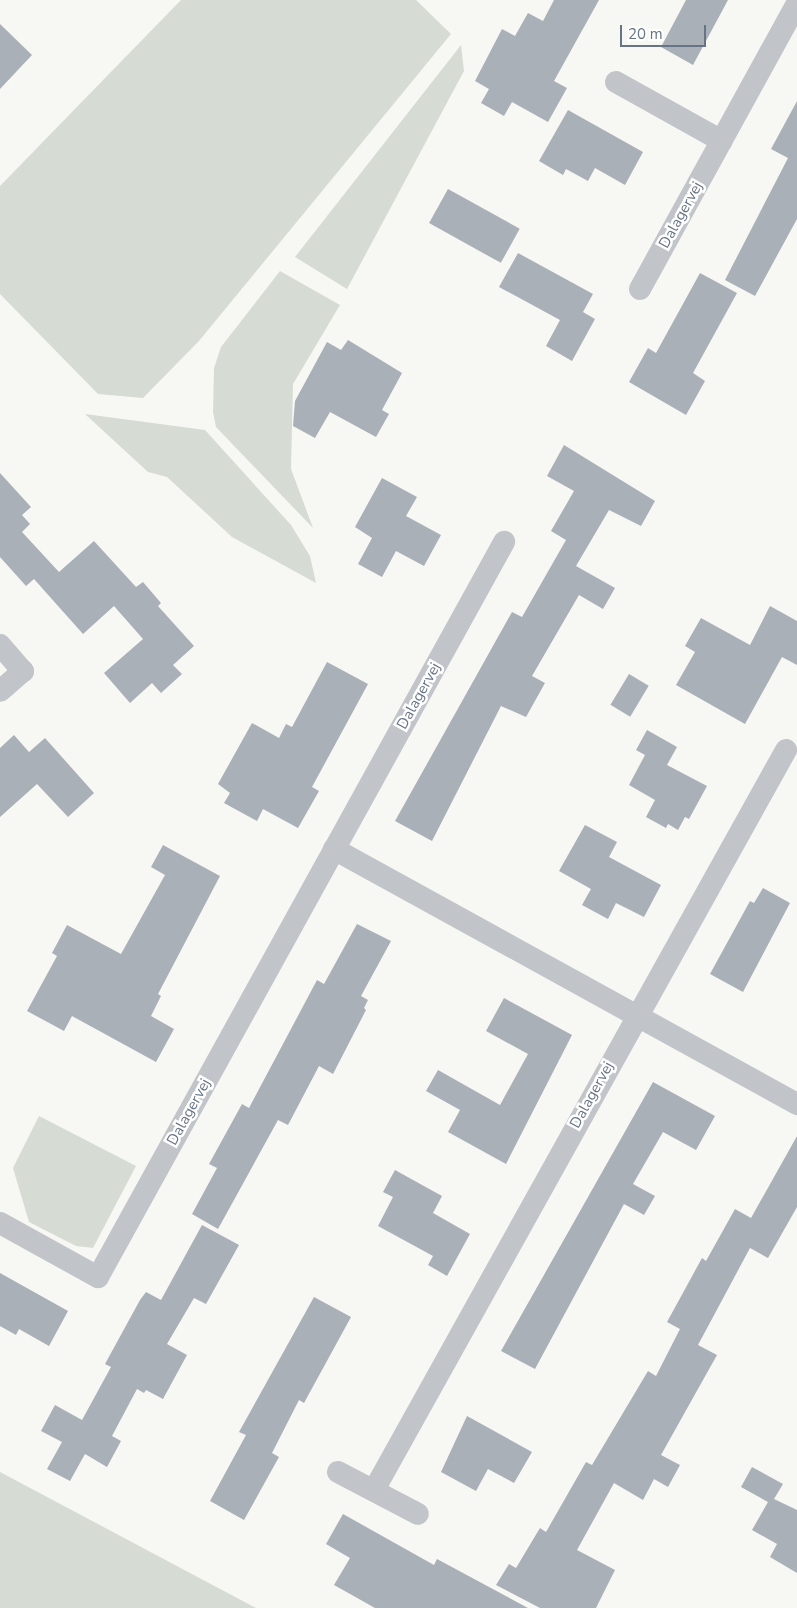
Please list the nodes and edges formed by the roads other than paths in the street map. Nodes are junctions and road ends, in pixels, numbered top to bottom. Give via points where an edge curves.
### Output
1 (794, 18) edge
2 (616, 82) dead end
3 (722, 141) junction
4 (640, 289) dead end
5 (504, 542) dead end
6 (0, 645) edge
7 (0, 691) edge
8 (786, 750) dead end
9 (334, 849) junction
10 (637, 1016) junction
11 (797, 1104) edge
12 (0, 1222) edge
13 (338, 1472) dead end
14 (374, 1490) junction
15 (418, 1514) dead end

1 - 3 street, Dalagervej
2 - 3 street
3 - 4 street, Dalagervej
5 - 9 street, Dalagervej
6 - 7 street via 23,671
8 - 10 street, Dalagervej
9 - 10 street
9 - 12 street, Dalagervej via 98,1277
10 - 11 street
10 - 14 street, Dalagervej
13 - 14 street
14 - 15 street

